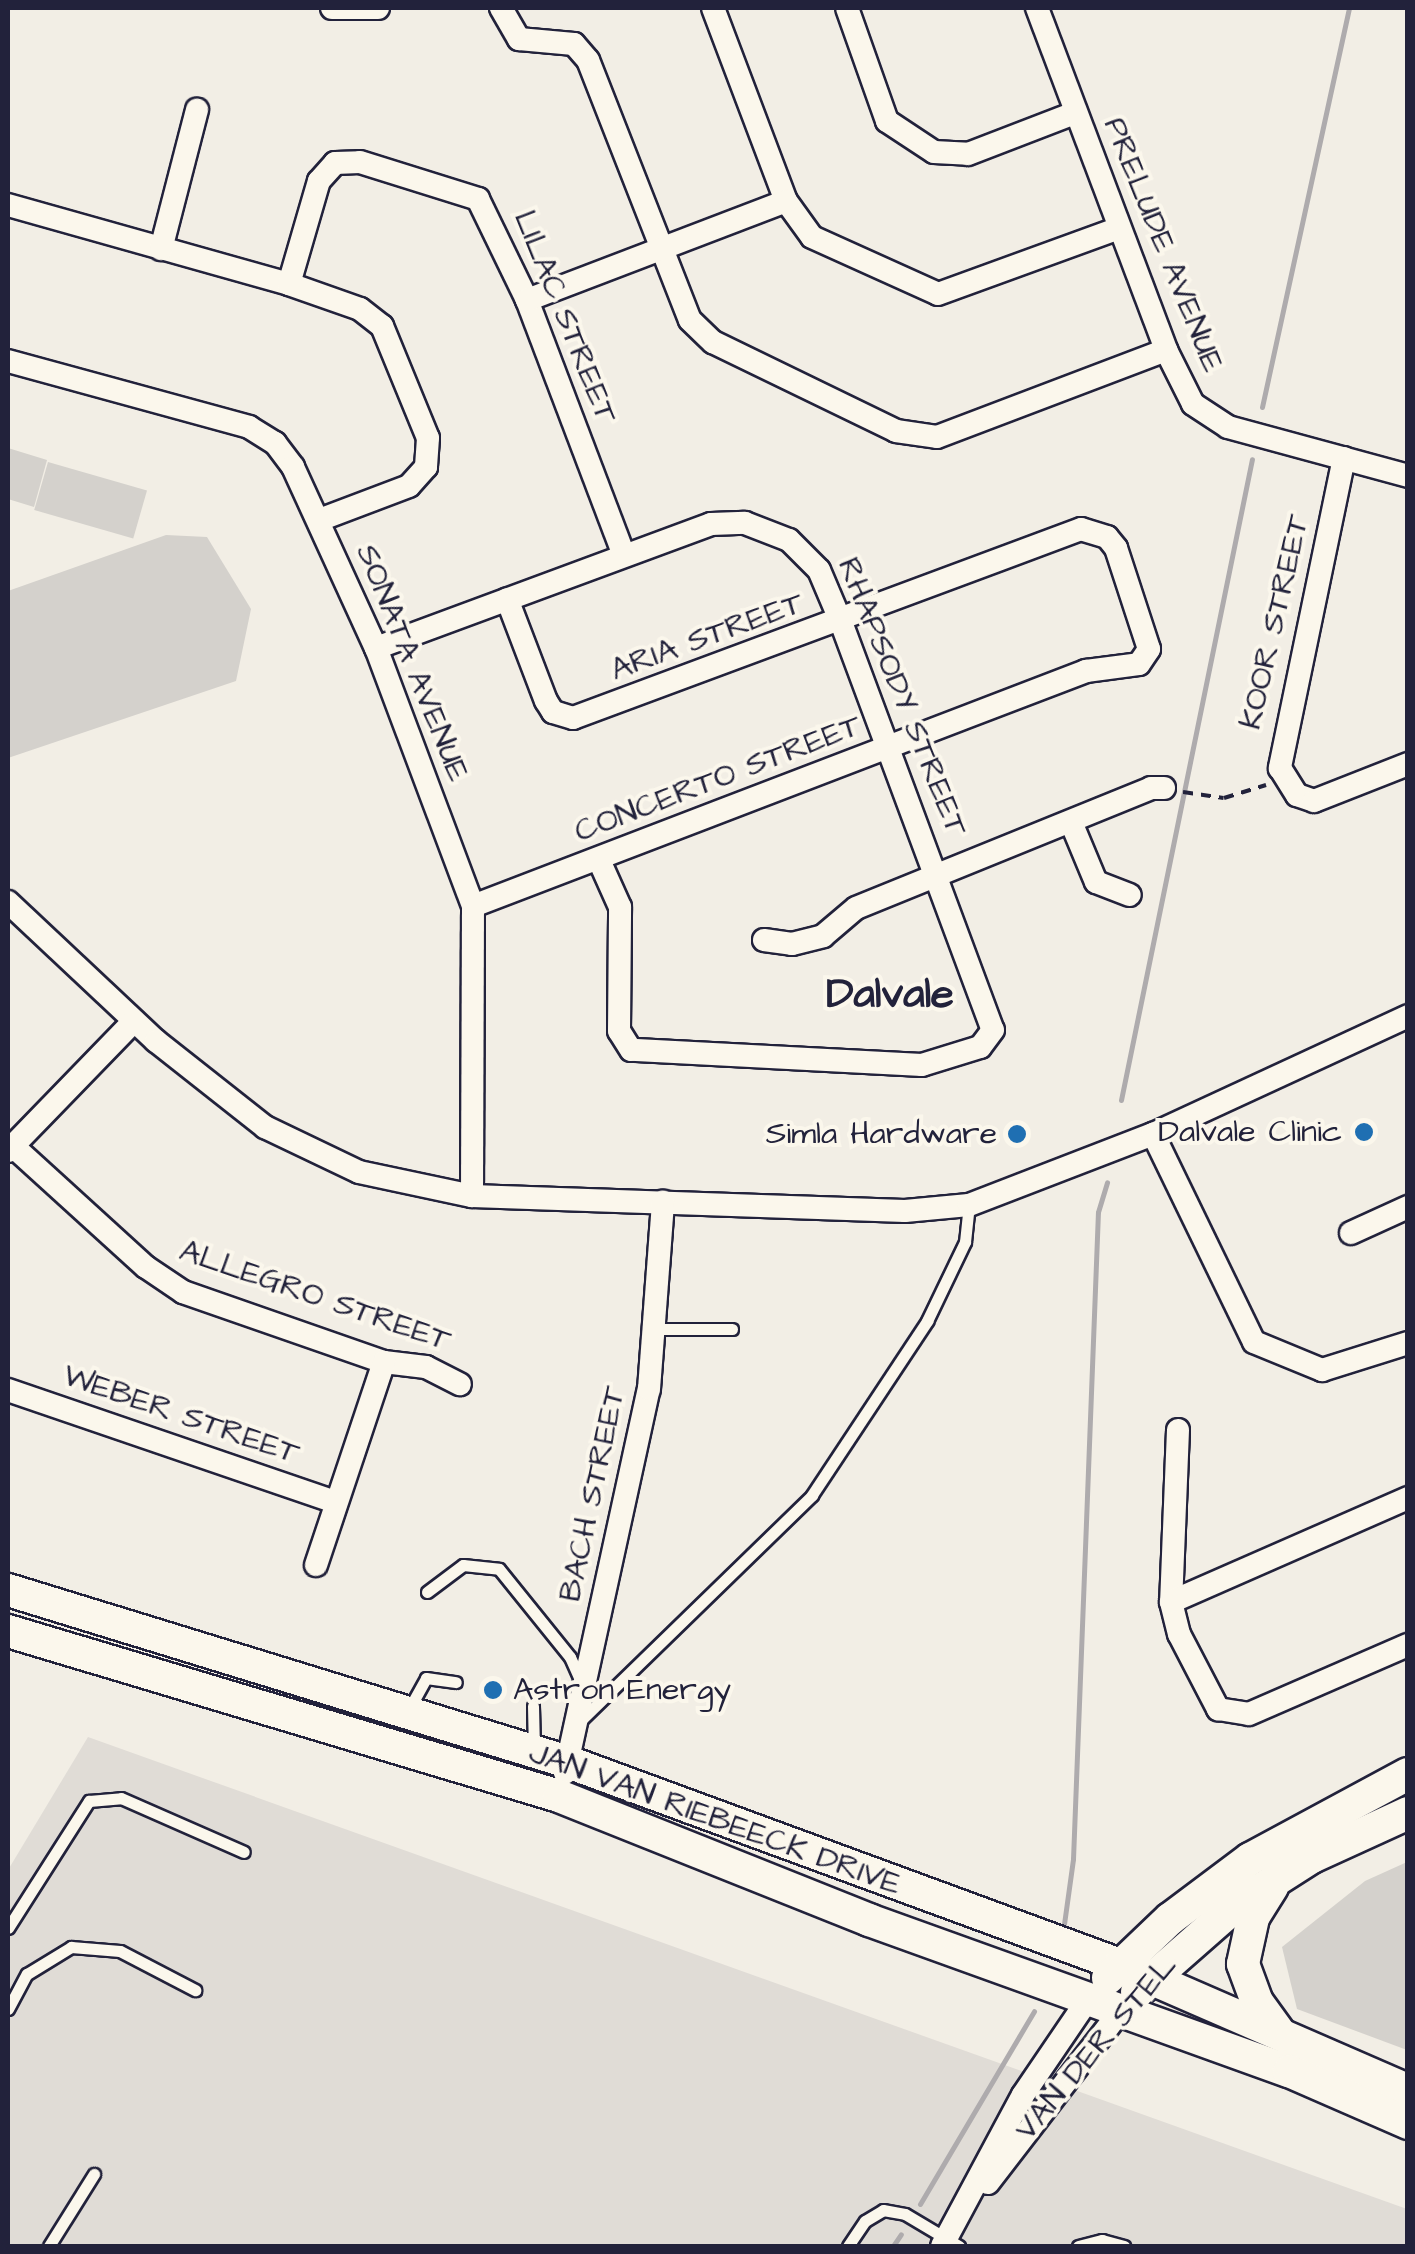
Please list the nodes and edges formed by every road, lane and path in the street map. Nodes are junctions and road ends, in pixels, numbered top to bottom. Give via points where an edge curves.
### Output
1 (378, 8) edge
2 (501, 8) edge
3 (713, 8) edge
4 (847, 8) edge
5 (1037, 8) edge
6 (340, 9) edge
7 (197, 110) dead end
8 (1076, 113) junction
9 (786, 200) junction
10 (8, 205) edge
11 (1119, 228) junction
12 (660, 248) junction
13 (161, 249) junction
14 (289, 284) junction
15 (526, 300) junction
16 (1166, 350) junction
17 (8, 361) edge
18 (1344, 458) junction
19 (1408, 476) edge
20 (318, 520) junction
21 (624, 555) junction
22 (507, 599) junction
23 (841, 622) junction
24 (376, 648) junction
25 (1149, 649) joint
26 (891, 748) junction
27 (1408, 764) edge
28 (1282, 774) junction
29 (1164, 788) dead end
30 (1206, 796) dead end
31 (1071, 822) junction
32 (599, 860) junction
33 (940, 874) junction
34 (1130, 895) dead end
35 (8, 902) edge
36 (472, 906) junction
37 (764, 940) dead end
38 (1408, 1016) edge
39 (134, 1021) junction
40 (1153, 1134) junction
41 (11, 1150) edge
42 (472, 1196) junction
43 (663, 1202) junction
44 (970, 1205) junction
45 (1408, 1207) edge
46 (1352, 1232) dead end
47 (657, 1330) junction
48 (732, 1330) dead end
49 (1408, 1344) edge
50 (384, 1362) junction
51 (460, 1384) dead end
52 (8, 1390) edge
53 (1178, 1430) dead end
54 (1408, 1498) edge
55 (332, 1501) junction
56 (316, 1564) dead end
57 (8, 1590) edge
58 (426, 1592) dead end
59 (1171, 1602) junction
60 (8, 1631) edge
61 (1408, 1644) edge
62 (456, 1682) dead end
63 (583, 1692) junction
64 (533, 1706) dead end
65 (408, 1712) junction
66 (577, 1724) junction
67 (534, 1751) junction
68 (568, 1762) junction
69 (1408, 1774) edge
70 (559, 1796) junction
71 (1408, 1812) edge
72 (244, 1852) dead end
73 (1280, 1876) junction
74 (1170, 1919) junction
75 (8, 1928) edge
76 (1076, 1948) junction
77 (1135, 1971) junction
78 (195, 1990) dead end
79 (1089, 1998) junction
80 (8, 2009) edge
81 (1121, 2010) junction
82 (1280, 2033) junction
83 (1408, 2090) edge
84 (1408, 2123) edge
85 (94, 2174) dead end
86 (960, 2216) junction
87 (949, 2244) edge
88 (50, 2246) edge
89 (848, 2246) edge
90 (1078, 2246) edge
91 (1124, 2246) edge

1 - 6 street
2 - 12 street via 519,39 561,41 582,50
3 - 9 street
4 - 8 street via 893,130 934,152 968,154
5 - 8 street, PRELUDE AVENUE
7 - 13 street
8 - 11 street, PRELUDE AVENUE
9 - 11 street via 812,237 938,294
9 - 12 street
10 - 13 street
11 - 16 street, PRELUDE AVENUE
12 - 15 street
12 - 16 street via 690,320 713,342 914,436 958,432
13 - 14 street
14 - 15 street, LILAC STREET via 319,181 346,160 478,200
14 - 20 street via 360,309 382,326 428,438 420,478
15 - 21 street, LILAC STREET
16 - 18 street, PRELUDE AVENUE via 1182,388 1208,418
17 - 20 street, SONATA AVENUE via 249,426 293,467
18 - 19 street, PRELUDE AVENUE
18 - 28 street, KOOR STREET via 1279,753
20 - 24 street, SONATA AVENUE
21 - 22 street, RHAPSODY STREET
21 - 23 street, RHAPSODY STREET via 712,524 756,526 806,552
22 - 23 street, ARIA STREET via 546,701 553,712 573,718
22 - 24 street, RHAPSODY STREET
23 - 25 street, ARIA STREET via 1081,528 1107,537 1116,548
23 - 26 street, RHAPSODY STREET
24 - 36 street, SONATA AVENUE
25 - 26 street, CONCERTO STREET via 1139,664 1086,671
26 - 32 street, CONCERTO STREET
26 - 33 street, RHAPSODY STREET
27 - 28 street, KOOR STREET via 1314,801 1297,795
28 - 30 path via 1240,796
29 - 31 street
31 - 33 street
31 - 34 street via 1096,882
32 - 33 street, RHAPSODY STREET via 620,907 618,1031 631,1050 936,1064 980,1046 993,1017
32 - 36 street, CONCERTO STREET
33 - 37 street via 856,908 823,936 792,944
35 - 39 street
36 - 42 street, SONATA AVENUE
38 - 40 street
39 - 41 street
39 - 42 street via 230,1104 282,1136 359,1172
40 - 44 street
40 - 49 street via 1254,1342 1322,1370 1346,1368
41 - 50 street, ALLEGRO STREET via 163,1281
42 - 43 street
43 - 44 street via 905,1211
43 - 47 street, BACH STREET
44 - 66 lane via 965,1242 928,1321 812,1495
45 - 46 street
47 - 48 lane
47 - 63 street, BACH STREET
50 - 51 street, ALLEGRO STREET via 426,1367
50 - 55 street
52 - 55 street, WEBER STREET
53 - 59 street
54 - 59 street
55 - 56 street
57 - 65 main road, JAN VAN RIEBEECK DRIVE
58 - 63 lane via 462,1564 499,1569 570,1656
59 - 61 street via 1210,1700 1226,1714 1249,1714
60 - 70 main road, JAN VAN RIEBEECK DRIVE
62 - 65 lane via 426,1678
63 - 66 street, BACH STREET
64 - 67 lane
65 - 67 main road, JAN VAN RIEBEECK DRIVE
66 - 68 street, BACH STREET
67 - 68 main road, JAN VAN RIEBEECK DRIVE
68 - 70 street, BACH STREET
68 - 76 main road, JAN VAN RIEBEECK DRIVE
69 - 74 main road, VAN DER STEL via 1291,1834
70 - 79 main road, JAN VAN RIEBEECK DRIVE via 869,1920
71 - 73 main road, VAN DER STEL
72 - 75 lane via 136,1803 89,1801
73 - 77 main road, VAN DER STEL
73 - 82 main road via 1252,1918 1244,1964 1256,2002
74 - 76 main road
74 - 77 main road, VAN DER STEL
76 - 77 main road, JAN VAN RIEBEECK DRIVE
77 - 79 main road, VAN DER STEL
77 - 81 main road, VAN DER STEL
77 - 82 main road, JAN VAN RIEBEECK DRIVE
78 - 80 lane via 120,1951 71,1948 27,1974
79 - 81 main road, JAN VAN RIEBEECK DRIVE
79 - 86 street, VAN DER STEL via 1023,2095
81 - 84 main road, JAN VAN RIEBEECK DRIVE via 1289,2070
81 - 86 street, VAN DER STEL
82 - 83 main road, JAN VAN RIEBEECK DRIVE
85 - 88 lane
86 - 87 street, VAN DER STEL
87 - 89 lane via 905,2214 883,2210 865,2220
90 - 91 lane via 1102,2240

